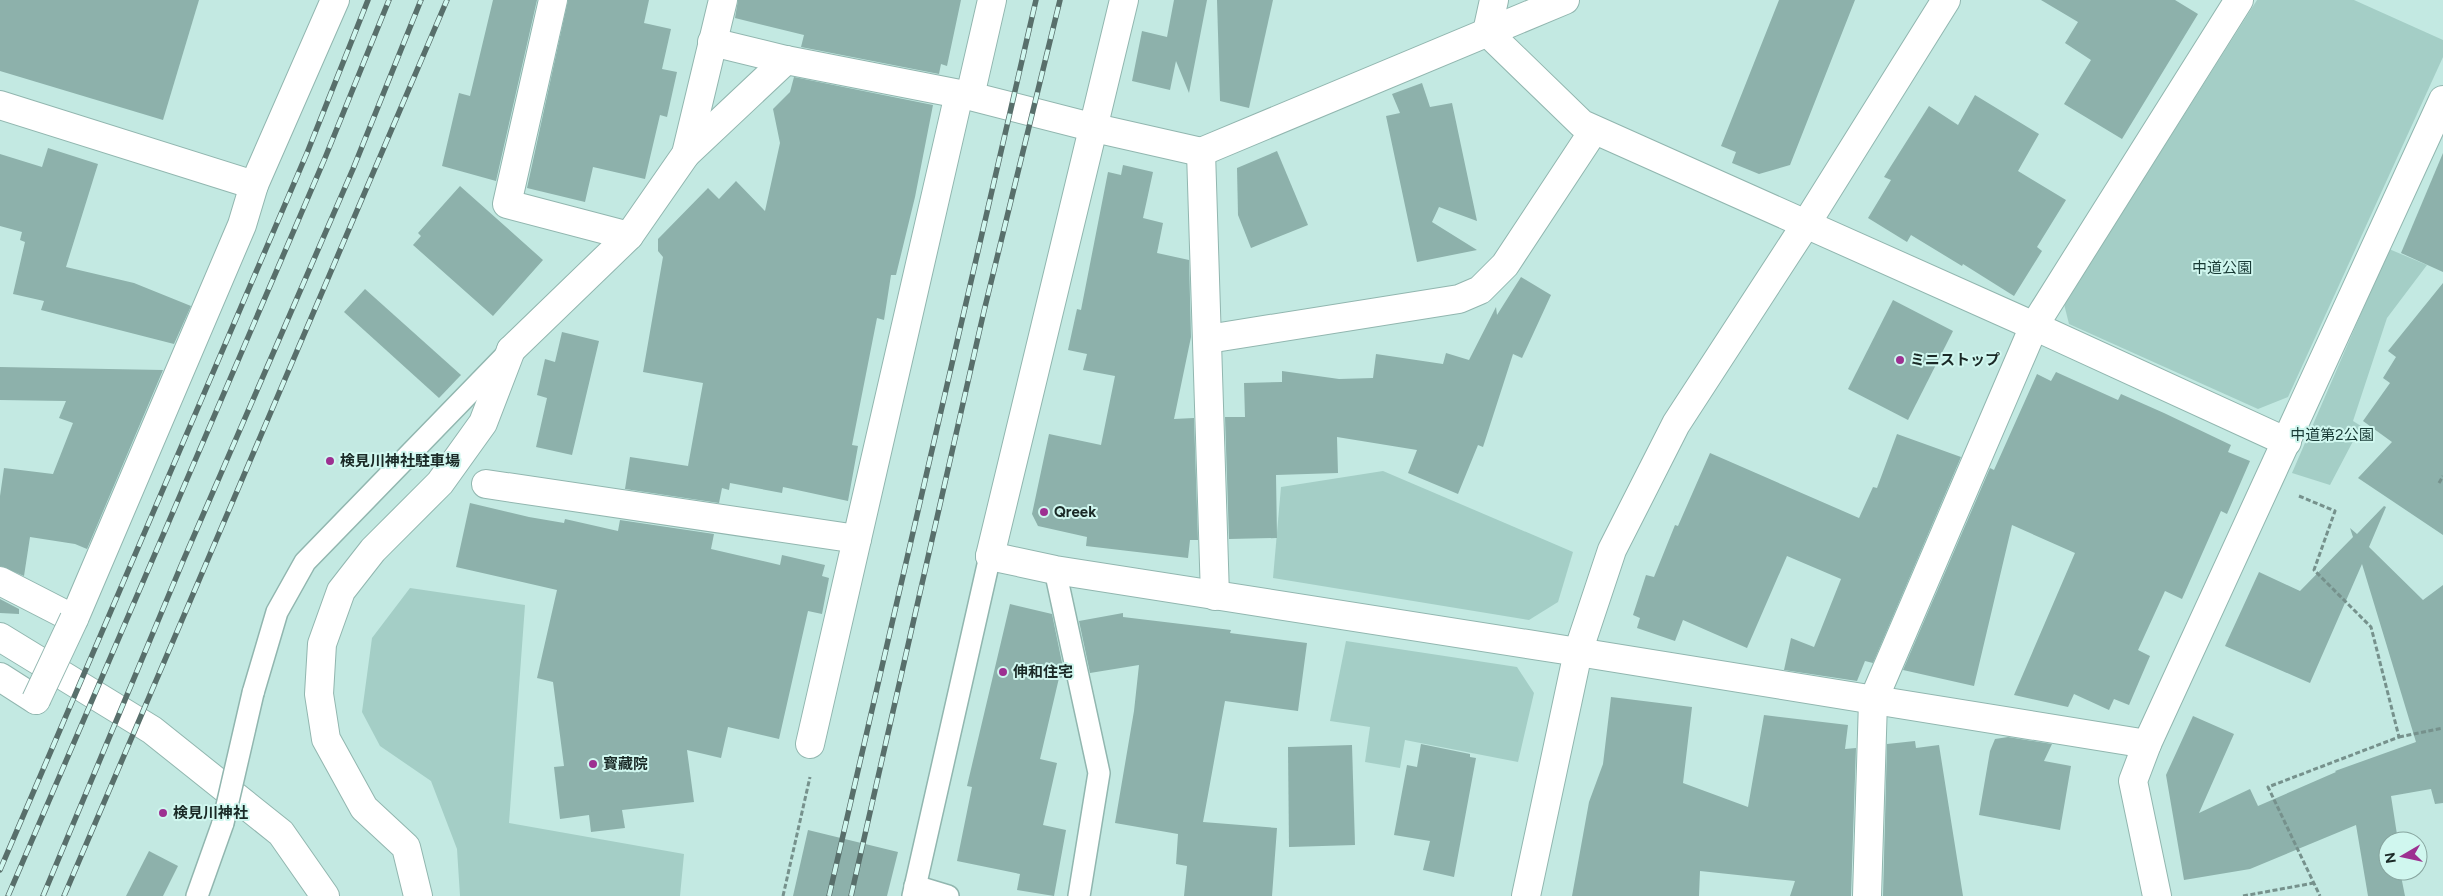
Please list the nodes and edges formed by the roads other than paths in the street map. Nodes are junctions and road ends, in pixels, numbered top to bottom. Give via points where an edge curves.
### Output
1 (335, 0) edge
2 (553, 0) edge
3 (723, 0) edge
4 (992, 0) edge
5 (1124, 0) edge
6 (1494, 0) edge
7 (1565, 0) edge
8 (1946, 0) edge
9 (2240, 0) edge
10 (1487, 32) junction
11 (712, 42) junction
12 (786, 60) junction
13 (964, 95) junction
14 (2443, 100) edge
15 (0, 105) edge
16 (1094, 128) junction
17 (1594, 130) junction
18 (1201, 152) junction
19 (686, 154) junction
20 (254, 185) junction
21 (1806, 224) junction
22 (628, 236) junction
23 (2034, 326) junction
24 (1208, 339) junction
25 (511, 350) junction
26 (2287, 442) junction
27 (486, 484) dead end
28 (857, 539) junction
29 (990, 556) junction
30 (1055, 570) junction
31 (0, 581) edge
32 (1215, 596) junction
33 (74, 619) junction
34 (0, 636) edge
35 (1578, 652) junction
36 (0, 677) edge
37 (1873, 701) junction
38 (810, 744) road end
39 (2147, 744) junction
40 (914, 891) edge
41 (197, 896) edge
42 (325, 896) edge
43 (418, 896) edge
44 (948, 896) edge
45 (1080, 896) edge
46 (1526, 896) edge
47 (1867, 896) edge
48 (2157, 896) edge

1 - 20 street
2 - 22 street via 507,204
3 - 11 street
4 - 13 street
5 - 16 street
6 - 10 street
7 - 10 street
8 - 21 street
9 - 23 street
10 - 17 street via 1582,124
10 - 18 street
11 - 12 street
11 - 19 street
12 - 13 street
12 - 19 street
13 - 16 street
13 - 28 street
14 - 26 street
15 - 20 street
16 - 18 street
16 - 29 street
17 - 21 street
17 - 24 street via 1504,265 1480,290 1459,299
18 - 24 street
19 - 22 street
20 - 33 street via 242,225
21 - 23 street
21 - 35 street via 1676,424 1612,550
22 - 25 street
23 - 26 street
23 - 37 street
24 - 32 street
25 - 41 lane, bridge via 305,562 277,612 253,693 223,824
25 - 43 street via 483,423 440,483 373,550 341,591 322,644 319,694 326,739 364,808 406,847
26 - 39 street
27 - 28 street
28 - 38 street
29 - 30 street
29 - 40 lane
30 - 32 street
30 - 45 lane via 1099,774
31 - 33 street
32 - 35 street
33 - 36 street, bridge via 36,700
34 - 42 street via 152,730 281,833
35 - 37 street
35 - 46 street
37 - 39 street
37 - 47 street
39 - 48 street via 2132,781
40 - 44 lane

